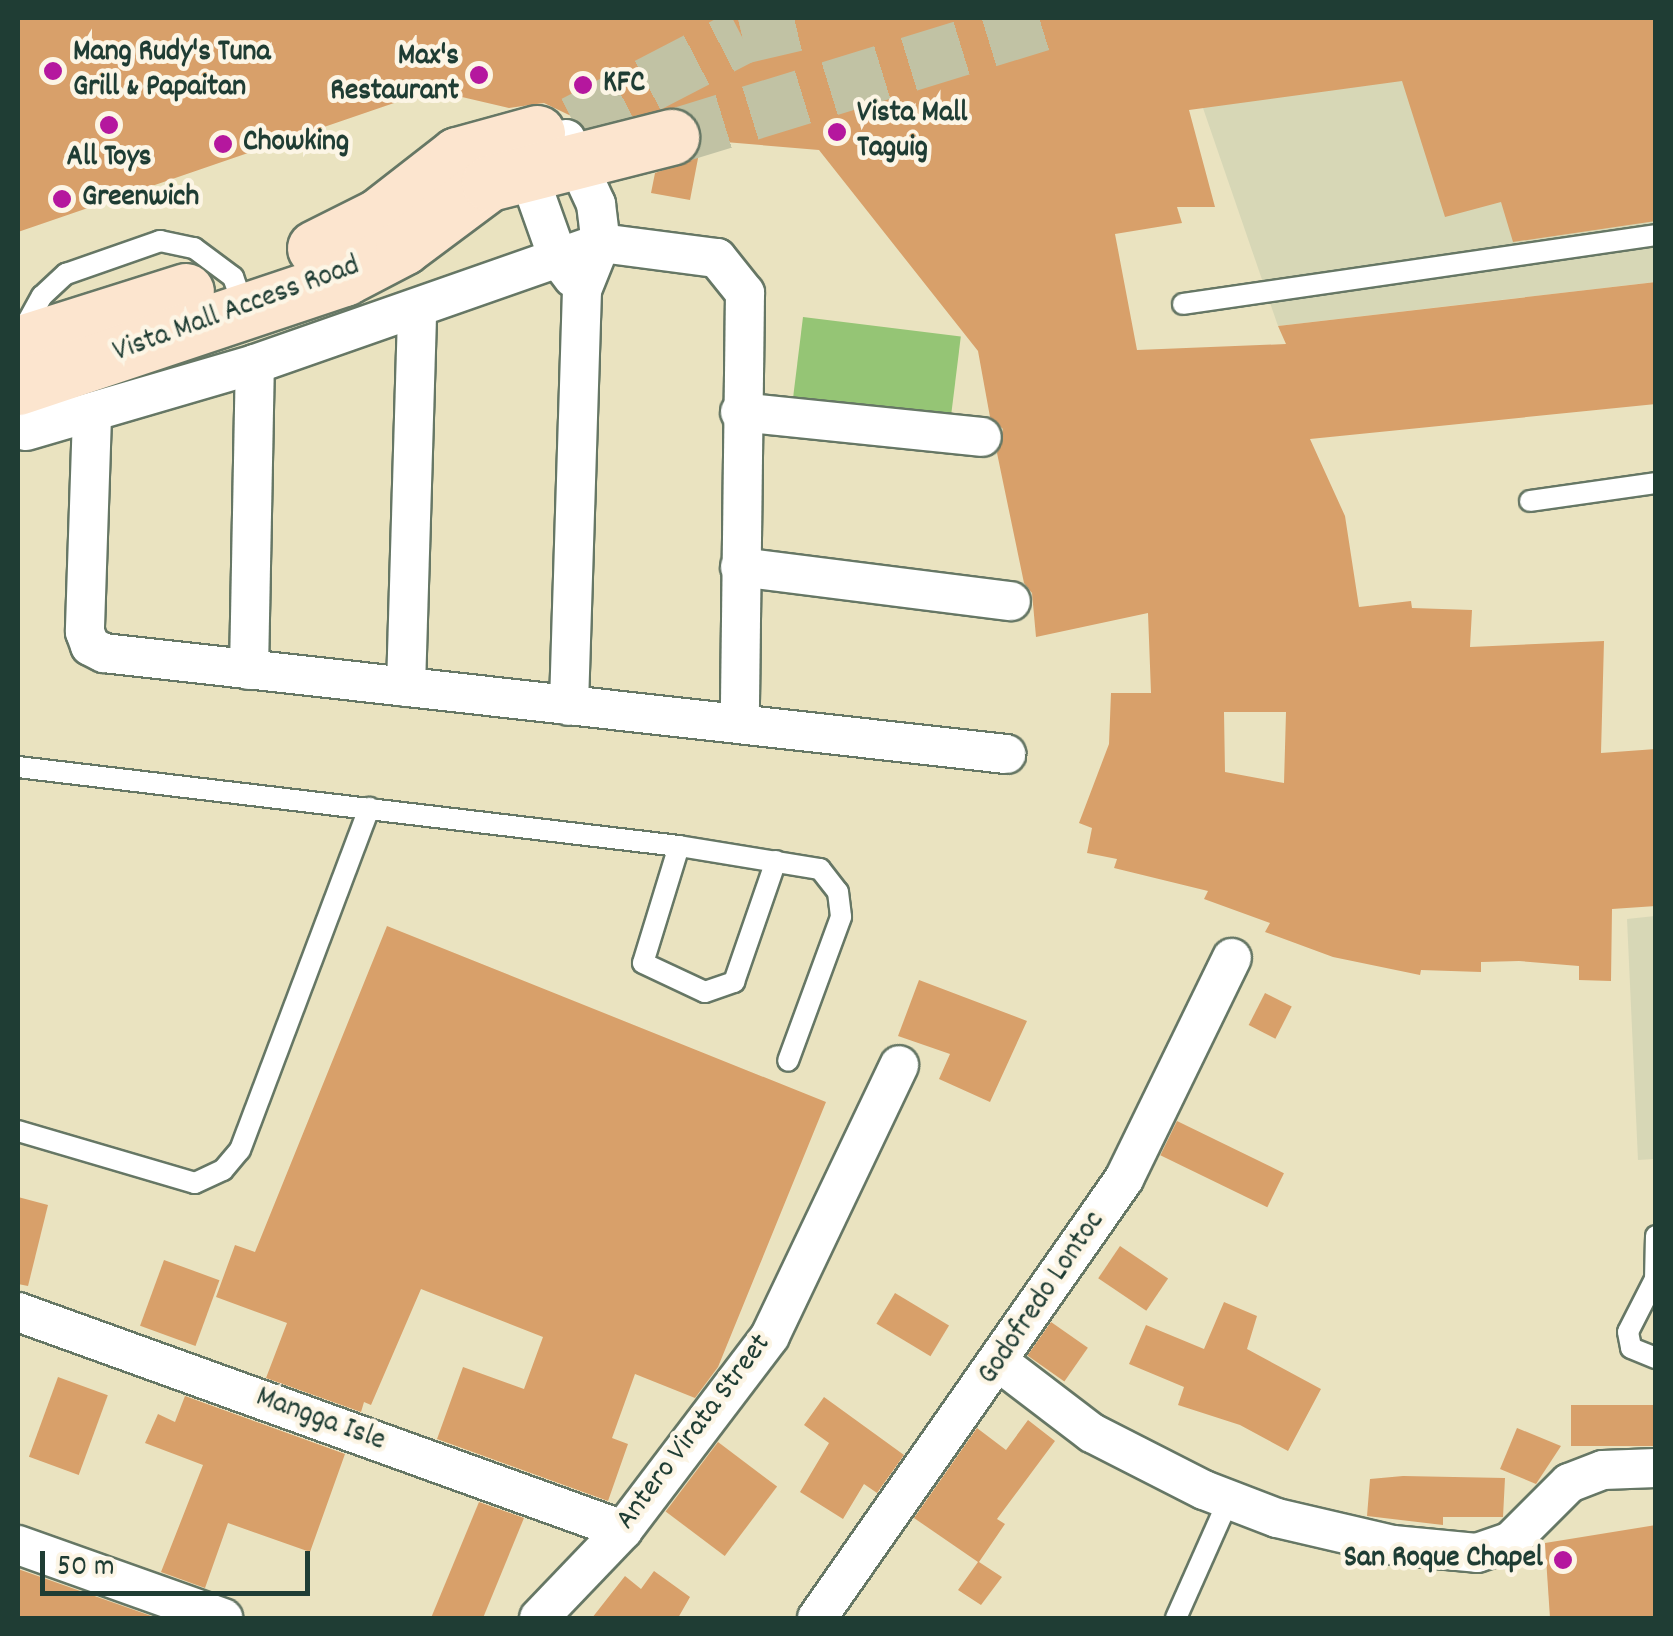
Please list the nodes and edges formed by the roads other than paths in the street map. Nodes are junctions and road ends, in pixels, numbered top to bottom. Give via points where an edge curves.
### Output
1 (671, 136) tunnel mouth
2 (550, 143) junction
3 (1656, 234) edge
4 (601, 243) junction
5 (558, 258) junction
6 (582, 290) junction
7 (239, 293) junction
8 (1183, 304) dead end
9 (417, 308) junction
10 (254, 364) junction
11 (21, 373) edge
12 (740, 412) junction
13 (92, 416) junction
14 (982, 437) dead end
15 (1656, 483) edge
16 (1530, 501) dead end
17 (740, 567) junction
18 (1010, 601) dead end
19 (249, 670) junction
20 (406, 687) junction
21 (569, 706) junction
22 (740, 724) junction
23 (1006, 754) dead end
24 (18, 767) edge
25 (369, 808) junction
26 (680, 846) junction
27 (776, 861) junction
28 (1232, 958) dead end
29 (788, 1062) dead end
30 (899, 1065) dead end
31 (18, 1131) edge
32 (1656, 1236) edge
33 (18, 1312) edge
34 (1656, 1358) edge
35 (1000, 1363) junction
36 (1656, 1468) edge
37 (1228, 1499) junction
38 (623, 1530) junction
39 (18, 1545) edge
40 (223, 1618) edge
41 (539, 1618) edge
42 (817, 1618) edge
43 (1176, 1618) edge

1 - 2 street, Vista Mall Access Road
2 - 4 street via 596,204
2 - 5 street
2 - 7 street, Vista Mall Access Road via 403,247 344,278
3 - 8 lane
4 - 5 street
4 - 6 street
4 - 12 street via 717,258 734,272 745,293
5 - 6 street
5 - 9 street
6 - 21 street
7 - 11 street, Vista Mall Access Road
7 - 11 lane via 194,248 160,241 66,274 42,296
9 - 10 street
9 - 20 street
10 - 13 street
10 - 19 street
11 - 13 street
12 - 14 street
12 - 17 street
13 - 19 street via 90,646 104,654
15 - 16 lane
17 - 18 street
17 - 22 street
19 - 20 street
20 - 21 street
21 - 22 street
22 - 23 street
24 - 25 lane
25 - 26 lane
25 - 31 lane via 240,1150 223,1170 195,1183
26 - 27 lane
26 - 27 lane via 644,963 705,992 734,982
27 - 29 lane via 820,869 838,892 840,916
28 - 35 street, Godofredo Lontoc via 1124,1179
30 - 38 street, Antero Virata Street via 787,1310 720,1410
32 - 34 lane via 1655,1279 1628,1332 1631,1348
33 - 38 street, Mangga Isle
35 - 37 street via 1092,1433
35 - 42 street, Godofredo Lontoc
36 - 37 street via 1603,1470 1569,1483 1511,1541 1477,1553 1393,1545 1277,1518
37 - 43 lane
38 - 41 street, Antero Virata Street
39 - 40 street

